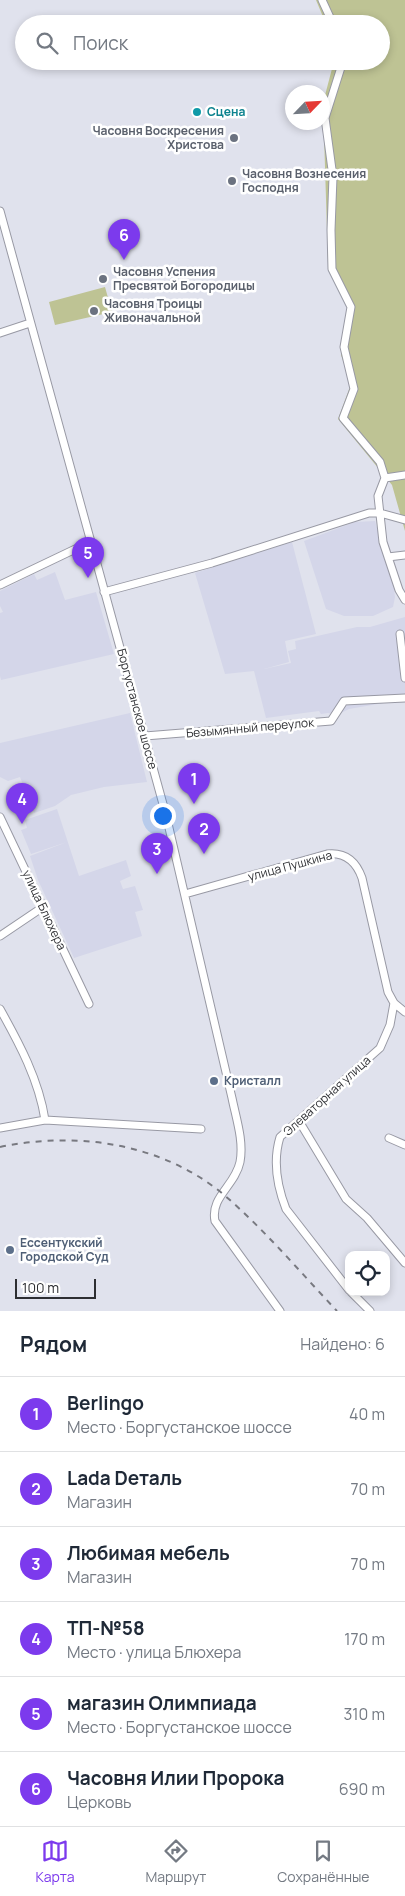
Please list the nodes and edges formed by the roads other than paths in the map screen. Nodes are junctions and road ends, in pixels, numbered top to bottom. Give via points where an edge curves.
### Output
1 (322, 0) edge
2 (329, 15) edge
3 (340, 70) edge
4 (0, 211) edge
5 (30, 323) junction
6 (0, 333) edge
7 (405, 475) edge
8 (385, 478) junction
9 (380, 513) junction
10 (405, 520) edge
11 (90, 542) junction
12 (405, 555) edge
13 (388, 557) junction
14 (0, 585) edge
15 (104, 592) junction
16 (405, 600) edge
17 (400, 634) dead end
18 (405, 678) edge
19 (405, 698) edge
20 (145, 736) junction
21 (0, 817) edge
22 (185, 894) junction
23 (43, 907) junction
24 (0, 936) edge
25 (394, 1003) junction
26 (88, 1004) dead end
27 (0, 1008) edge
28 (405, 1012) edge
29 (45, 1120) junction
30 (299, 1122) junction
31 (0, 1128) edge
32 (201, 1129) dead end
33 (389, 1138) dead end
34 (405, 1146) edge
35 (405, 1263) edge
36 (345, 1285) edge
37 (355, 1296) edge
38 (280, 1311) edge
39 (370, 1311) edge

1 - 2 street
3 - 8 street via 325,118 333,177 332,269 351,307 344,347 354,389 343,418 380,462
4 - 5 street, Боргустанское шоссе
5 - 6 street
5 - 11 street, Боргустанское шоссе
7 - 8 street
8 - 9 street via 378,496
9 - 10 street
9 - 13 street via 382,542
9 - 15 street via 369,513 212,563
11 - 14 street
11 - 15 street, Боргустанское шоссе
12 - 13 street
13 - 16 street
15 - 20 street, Боргустанское шоссе
17 - 18 street
19 - 20 street, Безымянный переулок via 344,701 331,721
20 - 22 street, Боргустанское шоссе
21 - 23 street, улица Блюхера
22 - 25 street, улица Пушкина via 327,854 337,853 346,857 358,868 362,878 384,979
22 - 38 street, Боргустанское шоссе via 240,1142 240,1163 214,1206 215,1221
23 - 24 street
23 - 26 street, улица Блюхера
25 - 28 street, улица Пушкина
25 - 30 street, Элеваторная улица via 390,1025 380,1048
27 - 29 street via 34,1078
29 - 31 street
29 - 32 street
30 - 35 street via 346,1199 367,1218
30 - 36 street, Элеваторная улица via 280,1137 276,1151 281,1197 294,1221
33 - 34 street
37 - 39 street, Элеваторная улица

